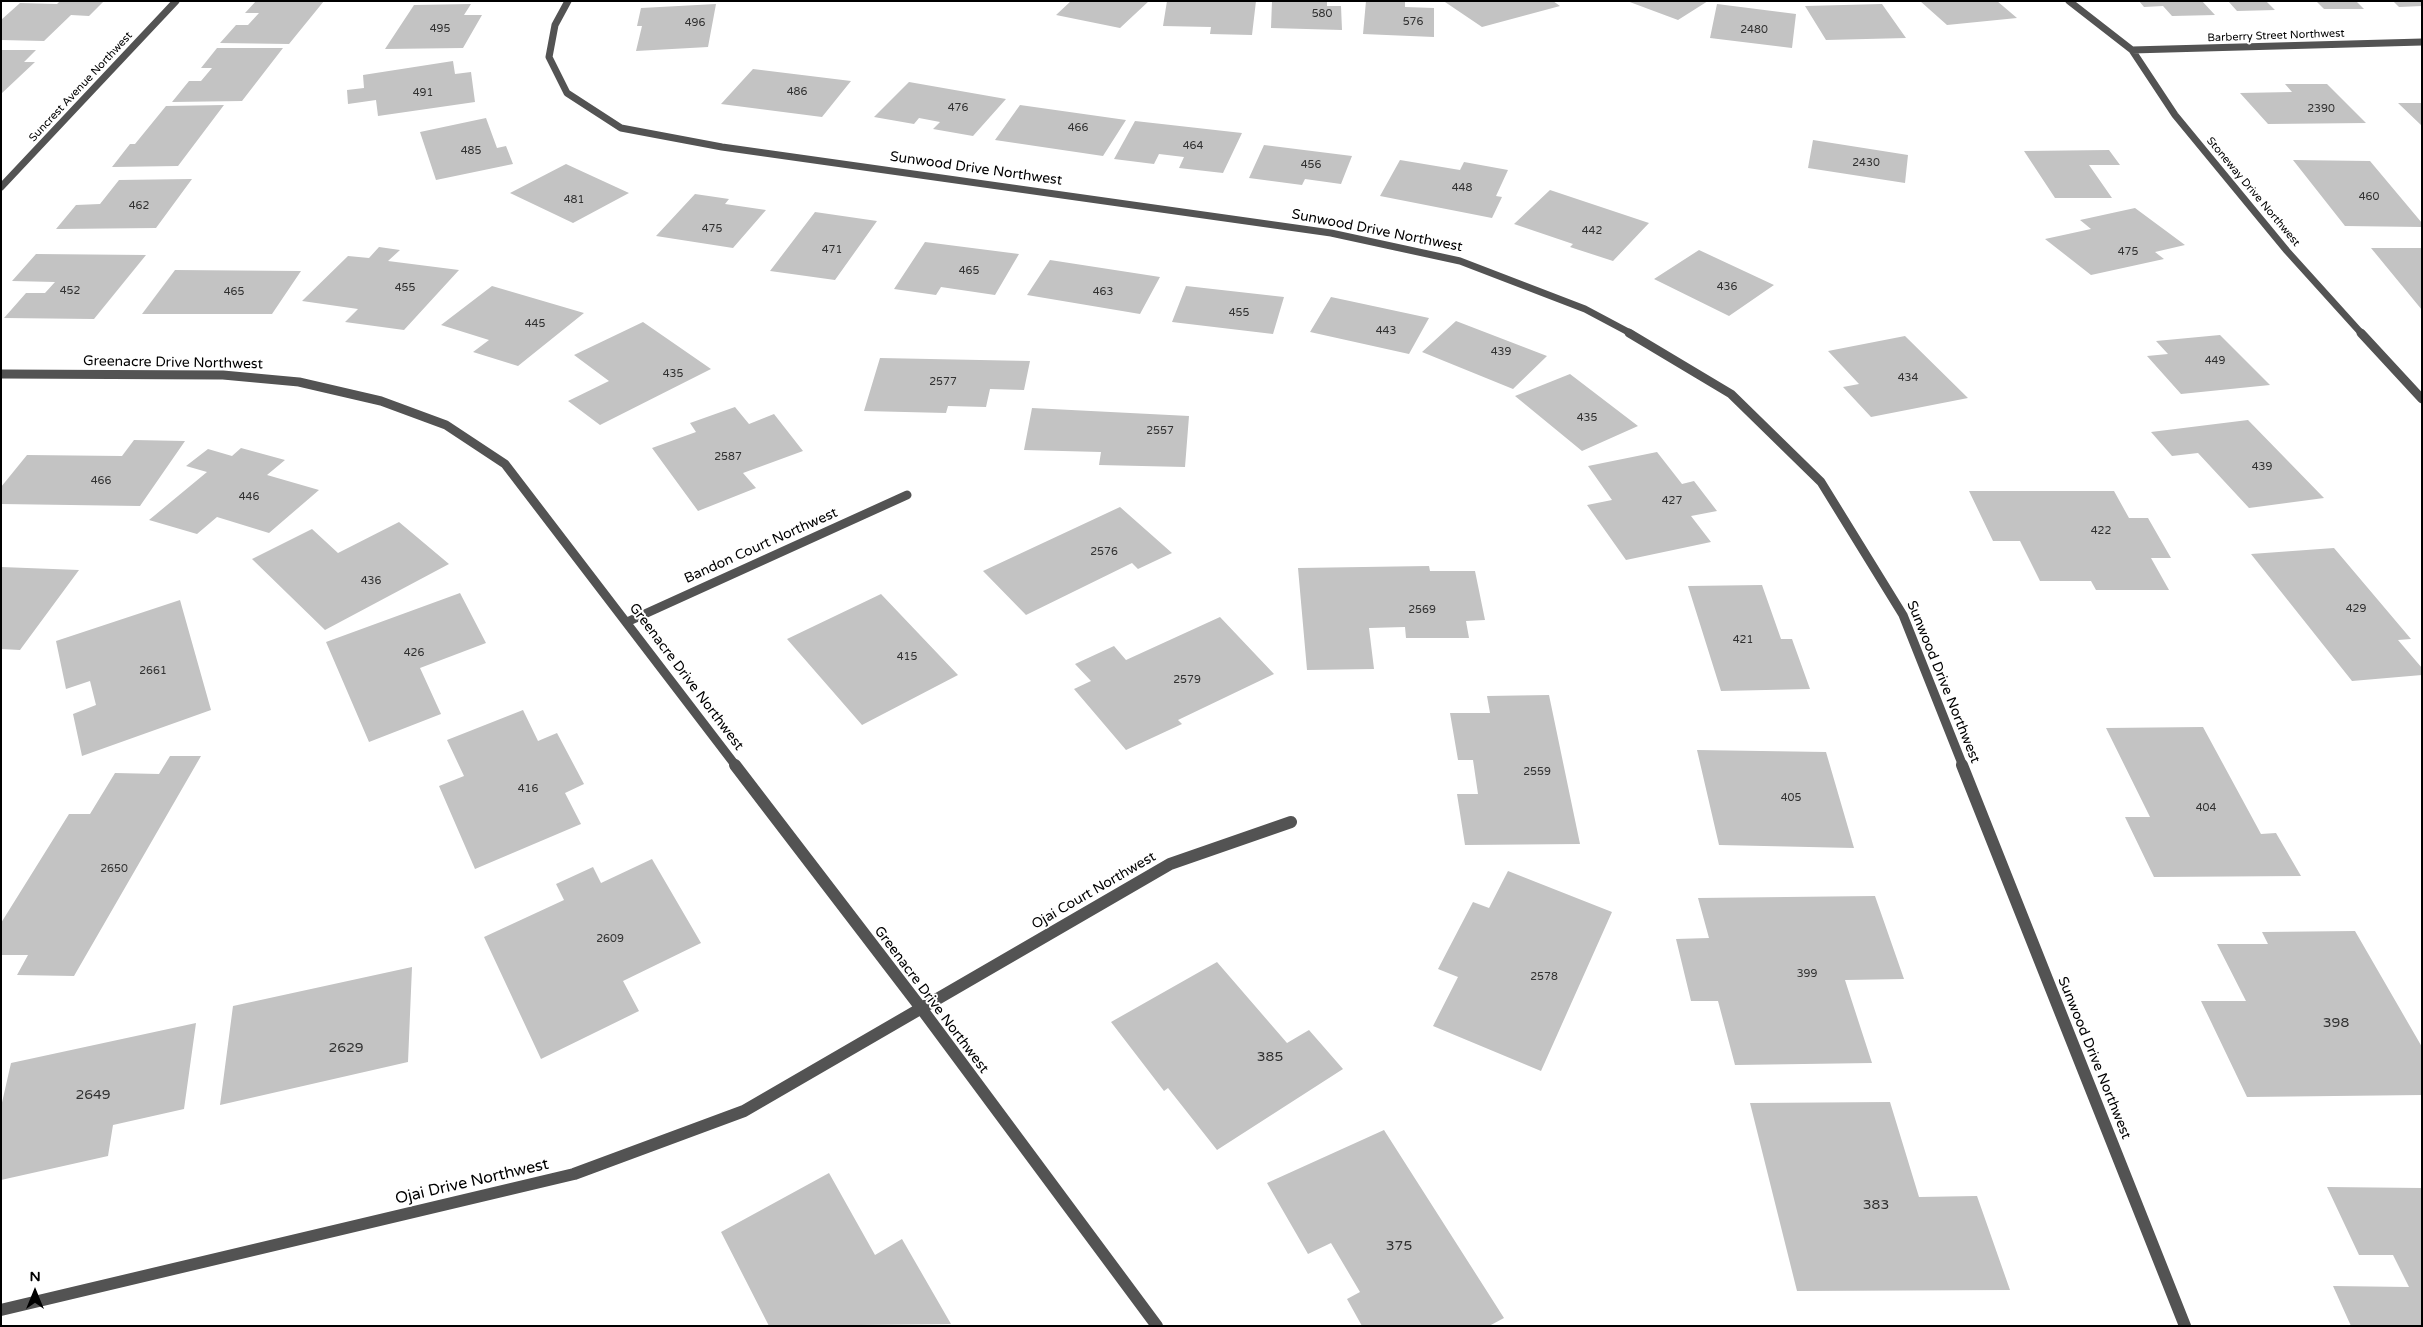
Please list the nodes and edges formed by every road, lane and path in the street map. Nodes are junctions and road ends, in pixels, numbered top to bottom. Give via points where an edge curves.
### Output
1 (176, 1) edge
2 (568, 1) edge
3 (2069, 1) edge
4 (2422, 42) edge
5 (2132, 50) junction
6 (1, 187) edge
7 (1, 374) edge
8 (2422, 399) edge
9 (907, 495) dead end
10 (626, 622) junction
11 (1291, 822) dead end
12 (921, 1008) junction
13 (1, 1310) edge
14 (1158, 1326) edge
15 (2185, 1326) edge

1 - 6 street, Suncrest Avenue Northwest
2 - 15 street, Sunwood Drive Northwest via 555,25 549,57 567,92 621,128 722,147 1331,233 1460,261 1585,309 1651,344 1731,394 1821,482 1903,615
3 - 5 street, Stoneway Drive Northwest
4 - 5 street, Barberry Street Northwest
5 - 8 street, Stoneway Drive Northwest via 2174,115 2286,251
7 - 10 street, Greenacre Drive Northwest via 223,375 299,382 381,401 446,425 505,464
9 - 10 street, Bandon Court Northwest
10 - 12 street, Greenacre Drive Northwest
11 - 12 street, Ojai Court Northwest via 1170,864
12 - 13 street, Ojai Drive Northwest via 744,1111 574,1174
12 - 14 street, Greenacre Drive Northwest

